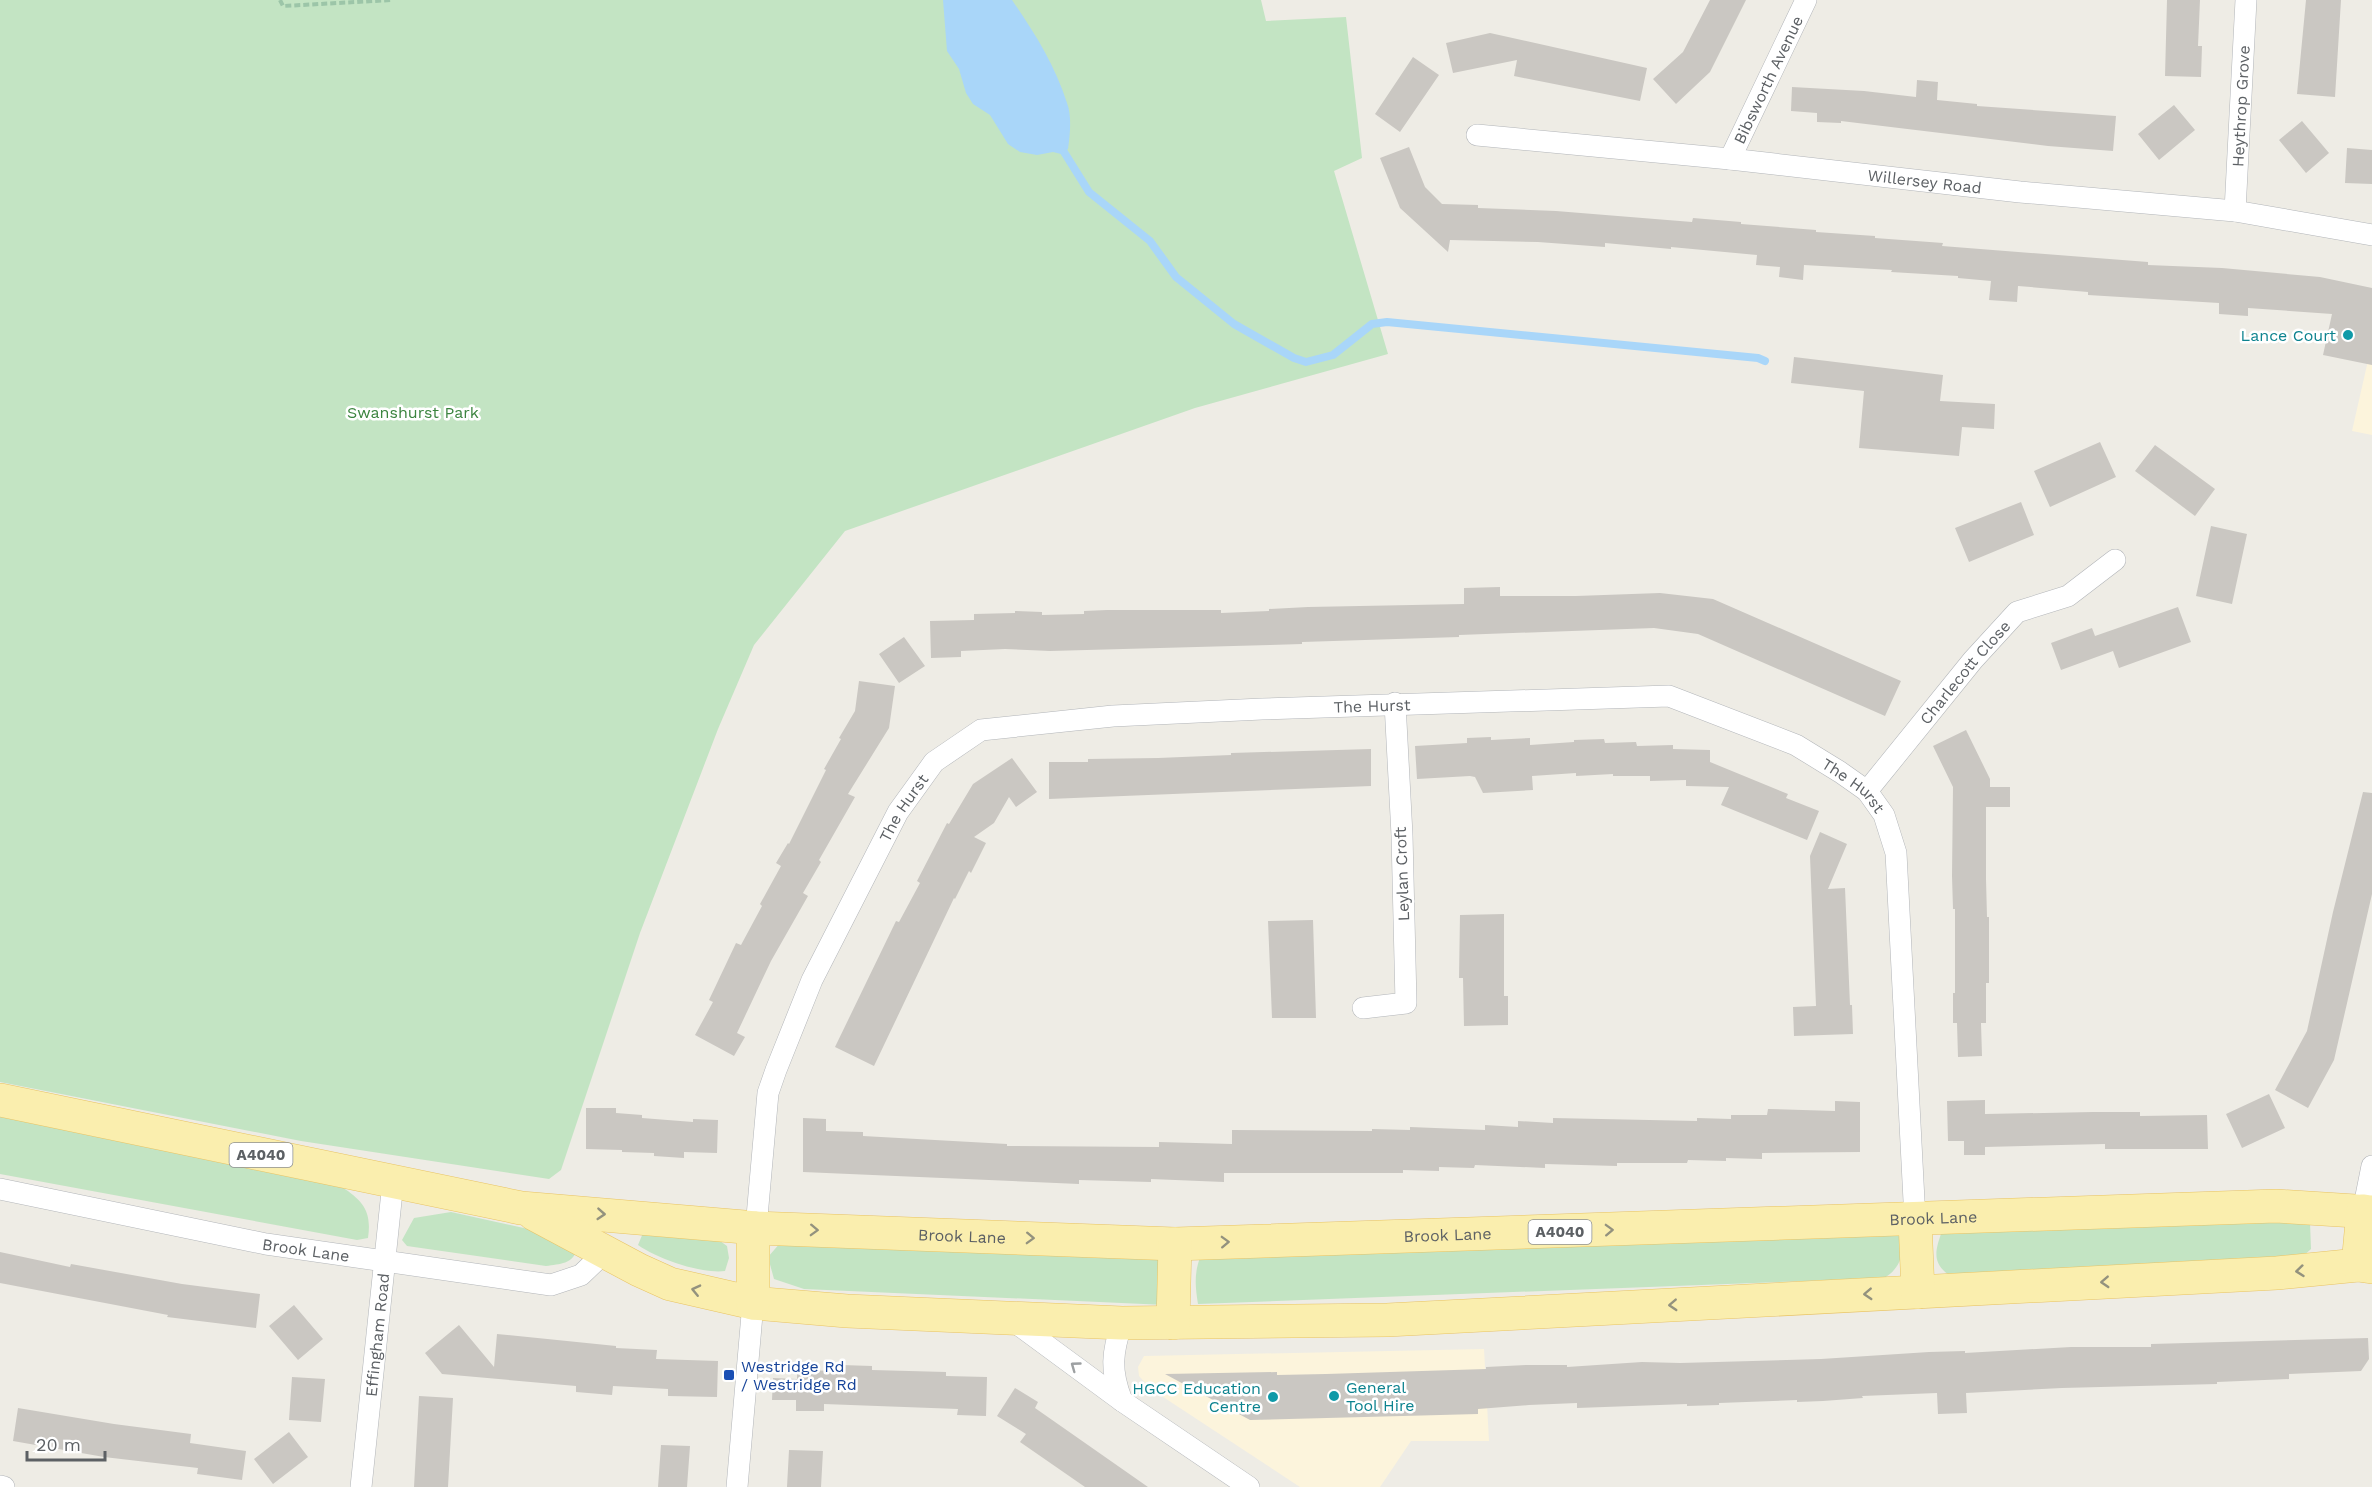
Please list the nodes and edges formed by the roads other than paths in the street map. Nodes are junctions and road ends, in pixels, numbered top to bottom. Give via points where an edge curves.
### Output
1 (1806, 0) edge
2 (2246, 0) edge
3 (1477, 135) dead end
4 (1730, 159) junction
5 (2235, 211) junction
6 (2372, 235) edge
7 (2115, 560) dead end
8 (1395, 703) junction
9 (1867, 791) junction
10 (1363, 1008) dead end
11 (0, 1100) edge
12 (2372, 1166) edge
13 (393, 1182) junction
14 (0, 1189) edge
15 (521, 1208) junction
16 (2368, 1211) edge
17 (1915, 1220) junction
18 (756, 1228) junction
19 (1175, 1244) junction
20 (605, 1252) junction
21 (384, 1261) junction
22 (2365, 1266) edge
23 (1918, 1292) junction
24 (753, 1303) junction
25 (1010, 1318) junction
26 (1122, 1323) junction
27 (1173, 1323) junction
28 (1122, 1401) junction
29 (361, 1487) edge
30 (737, 1487) edge
31 (1249, 1487) edge

1 - 4 street, Bibsworth Avenue
2 - 5 street, Heythrop Grove
3 - 4 street, Willersey Road
4 - 5 street, Willersey Road via 2019,192
5 - 6 street, Willersey Road
7 - 9 street, Charlecott Close via 2068,596 2017,612 1972,660
8 - 9 street, The Hurst via 1669,696 1796,746
8 - 10 street, Leylan Croft via 1406,1003
8 - 18 street, The Hurst via 1024,724 981,730 934,762 898,812 812,980 776,1070 768,1093
9 - 17 street, The Hurst via 1884,815 1896,853
11 - 13 main road, Brook Lane / A4040
12 - 16 street
13 - 15 main road, Brook Lane / A4040
13 - 21 street, Effingham Road
14 - 21 street, Brook Lane via 266,1244
15 -> 18 main road, Brook Lane / A4040
15 - 20 main road, Brook Lane / A4040
16 - 17 main road, Brook Lane / A4040 via 2276,1206
16 - 22 main road
19 -> 17 main road, Brook Lane / A4040
17 - 23 main road
18 -> 19 main road, Brook Lane / A4040
18 - 24 main road
19 - 27 main road
20 - 21 street, Brook Lane via 581,1275 551,1285
24 -> 20 main road, Brook Lane / A4040 via 670,1284
21 - 29 street, Effingham Road
22 -> 23 main road, Brook Lane / A4040
23 -> 27 main road, Brook Lane / A4040 via 1387,1320
24 - 25 main road, Brook Lane / A4040
24 - 30 street
25 - 26 main road, Brook Lane / A4040
28 -> 25 street
26 - 27 main road, Brook Lane / A4040
26 - 28 street via 1113,1347 1113,1380
28 - 31 street

